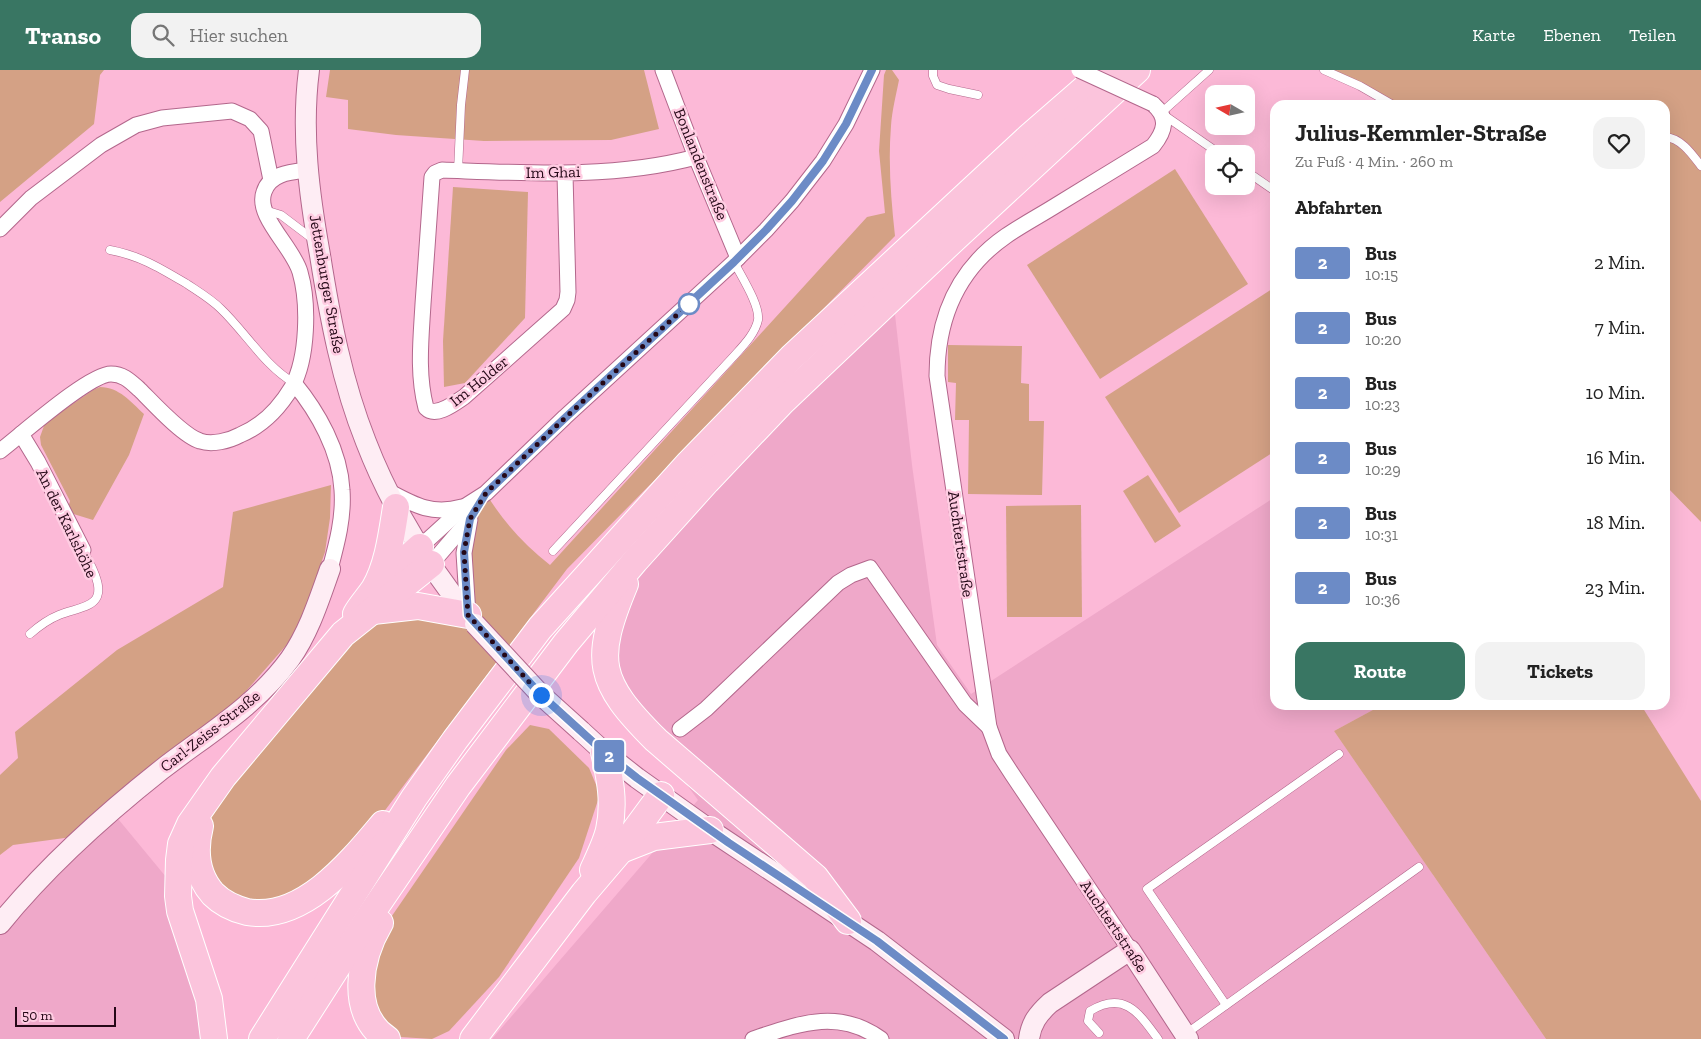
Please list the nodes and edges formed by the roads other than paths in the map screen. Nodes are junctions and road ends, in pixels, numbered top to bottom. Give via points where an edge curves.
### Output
1 (309, 70) edge
2 (465, 70) edge
3 (663, 70) edge
4 (872, 70) edge
5 (932, 70) edge
6 (1079, 70) edge
7 (1106, 70) edge
8 (1138, 70) edge
9 (1208, 70) edge
10 (1324, 70) edge
11 (978, 95) dead end
12 (1384, 100) edge
13 (1157, 108) junction
14 (1670, 138) edge
15 (1208, 145) edge
16 (696, 157) junction
17 (1701, 166) edge
18 (308, 170) junction
19 (458, 171) junction
20 (565, 174) junction
21 (1255, 177) edge
22 (271, 180) junction
23 (1270, 188) edge
24 (431, 196) joint
25 (263, 210) junction
26 (0, 229) edge
27 (318, 244) junction
28 (110, 250) dead end
29 (736, 260) junction
30 (294, 383) junction
31 (21, 434) junction
32 (0, 450) edge
33 (392, 499) junction
34 (467, 513) junction
35 (83, 550) joint
36 (553, 551) dead end
37 (425, 556) junction
38 (635, 561) junction
39 (330, 569) joint
40 (373, 599) junction
41 (471, 620) junction
42 (30, 634) dead end
43 (989, 727) junction
44 (680, 729) dead end
45 (604, 752) junction
46 (1339, 754) dead end
47 (661, 795) junction
48 (414, 798) junction
49 (206, 801) junction
50 (710, 830) junction
51 (412, 851) junction
52 (618, 852) junction
53 (1419, 867) dead end
54 (584, 893) junction
55 (848, 921) junction
56 (0, 924) edge
57 (1130, 950) junction
58 (1226, 1005) junction
59 (1099, 1034) dead end
60 (473, 1035) edge
61 (1187, 1037) edge
62 (214, 1039) edge
63 (262, 1039) edge
64 (291, 1039) edge
65 (387, 1039) edge
66 (754, 1039) edge
67 (881, 1039) edge
68 (1004, 1039) edge
69 (1029, 1039) edge
70 (1158, 1039) edge

1 - 18 street, Jettenburger Straße
2 - 19 lane
3 - 16 street, Bonlandenstraße
4 - 29 street via 846,124 817,169 792,201
5 - 11 lane via 937,84
6 - 13 street, bridge
7 - 48 highway via 931,226 740,408 540,628
8 - 38 highway via 796,388
9 - 13 lane
10 - 12 lane
13 - 15 lane
13 - 43 street, Auchtertstraße via 1164,127 1153,146 995,244 961,281 945,314 938,343 936,376
14 - 17 lane via 1690,151
16 - 20 street, Im Ghai via 658,165
16 - 29 street, Bonlandenstraße
18 - 22 street
18 - 27 street, Jettenburger Straße
19 - 20 street, Im Ghai
19 - 24 street, Im Ghai via 435,173
20 - 24 street, Im Holder via 568,292 563,309 464,397 448,408 432,412 426,408 420,384
21 - 23 lane
22 - 25 street via 262,194
22 - 26 street via 261,131 250,119 232,111 162,118 136,125 102,145 31,198
25 - 27 lane via 281,215
25 - 30 street via 296,261 302,283 303,350
27 - 33 street, Jettenburger Straße via 343,372 365,441
28 - 30 lane via 142,258 211,300 276,371
29 - 34 street
29 - 36 lane via 756,308 758,319 750,336
30 - 31 street via 281,403 262,421 227,440 207,442 195,439 123,376 112,374 85,385
30 - 39 street, Carl-Zeiss-Straße via 329,439 341,480 342,513
31 - 32 street
31 - 35 street, An der Karlshöhe
33 - 34 street via 428,509
33 - 37 street, Jettenburger Straße
33 - 40 highway via 390,545
34 - 37 street
34 - 41 street via 464,552
35 - 42 lane, An der Karlshöhe via 96,579 98,593 95,600 90,605 54,618
37 - 40 highway
37 - 41 street, Jettenburger Straße
38 - 51 highway via 525,696
38 - 55 highway via 609,623 606,640 604,657 614,692 656,740 814,877
39 - 56 street, Carl-Zeiss-Straße via 302,638 290,659 258,696 111,811 38,880
40 - 41 highway via 418,606
40 - 49 highway via 270,719
41 - 45 street, Jettenburger Straße, bridge via 541,695
43 - 44 street via 964,704 870,568 838,583 706,709
43 - 57 street, Auchtertstraße via 1012,774
45 - 47 street, Jettenburger Straße
45 - 54 highway via 612,789 612,812 609,831
46 - 58 lane via 1147,889
47 - 50 street, Jettenburger Straße
47 - 52 highway
48 - 49 highway via 387,819 337,874 316,891 283,910 260,913 243,911 227,904 204,882 196,850
48 - 63 highway
49 - 62 highway via 181,844 177,882 180,911 209,999
50 - 52 highway via 654,837
50 - 55 street, Jettenburger Straße
51 - 64 highway
51 - 65 highway via 367,951 362,970 362,1004 375,1028
52 - 54 highway
53 - 58 lane
54 - 60 highway
55 - 68 street, Jettenburger Straße
57 - 61 street, Auchtertstraße
57 - 69 street via 1038,1013
58 - 61 lane
59 - 70 lane via 1088,1021 1090,1011 1105,1003 1118,1003 1134,1010
66 - 67 street via 800,1024 821,1021 851,1025

